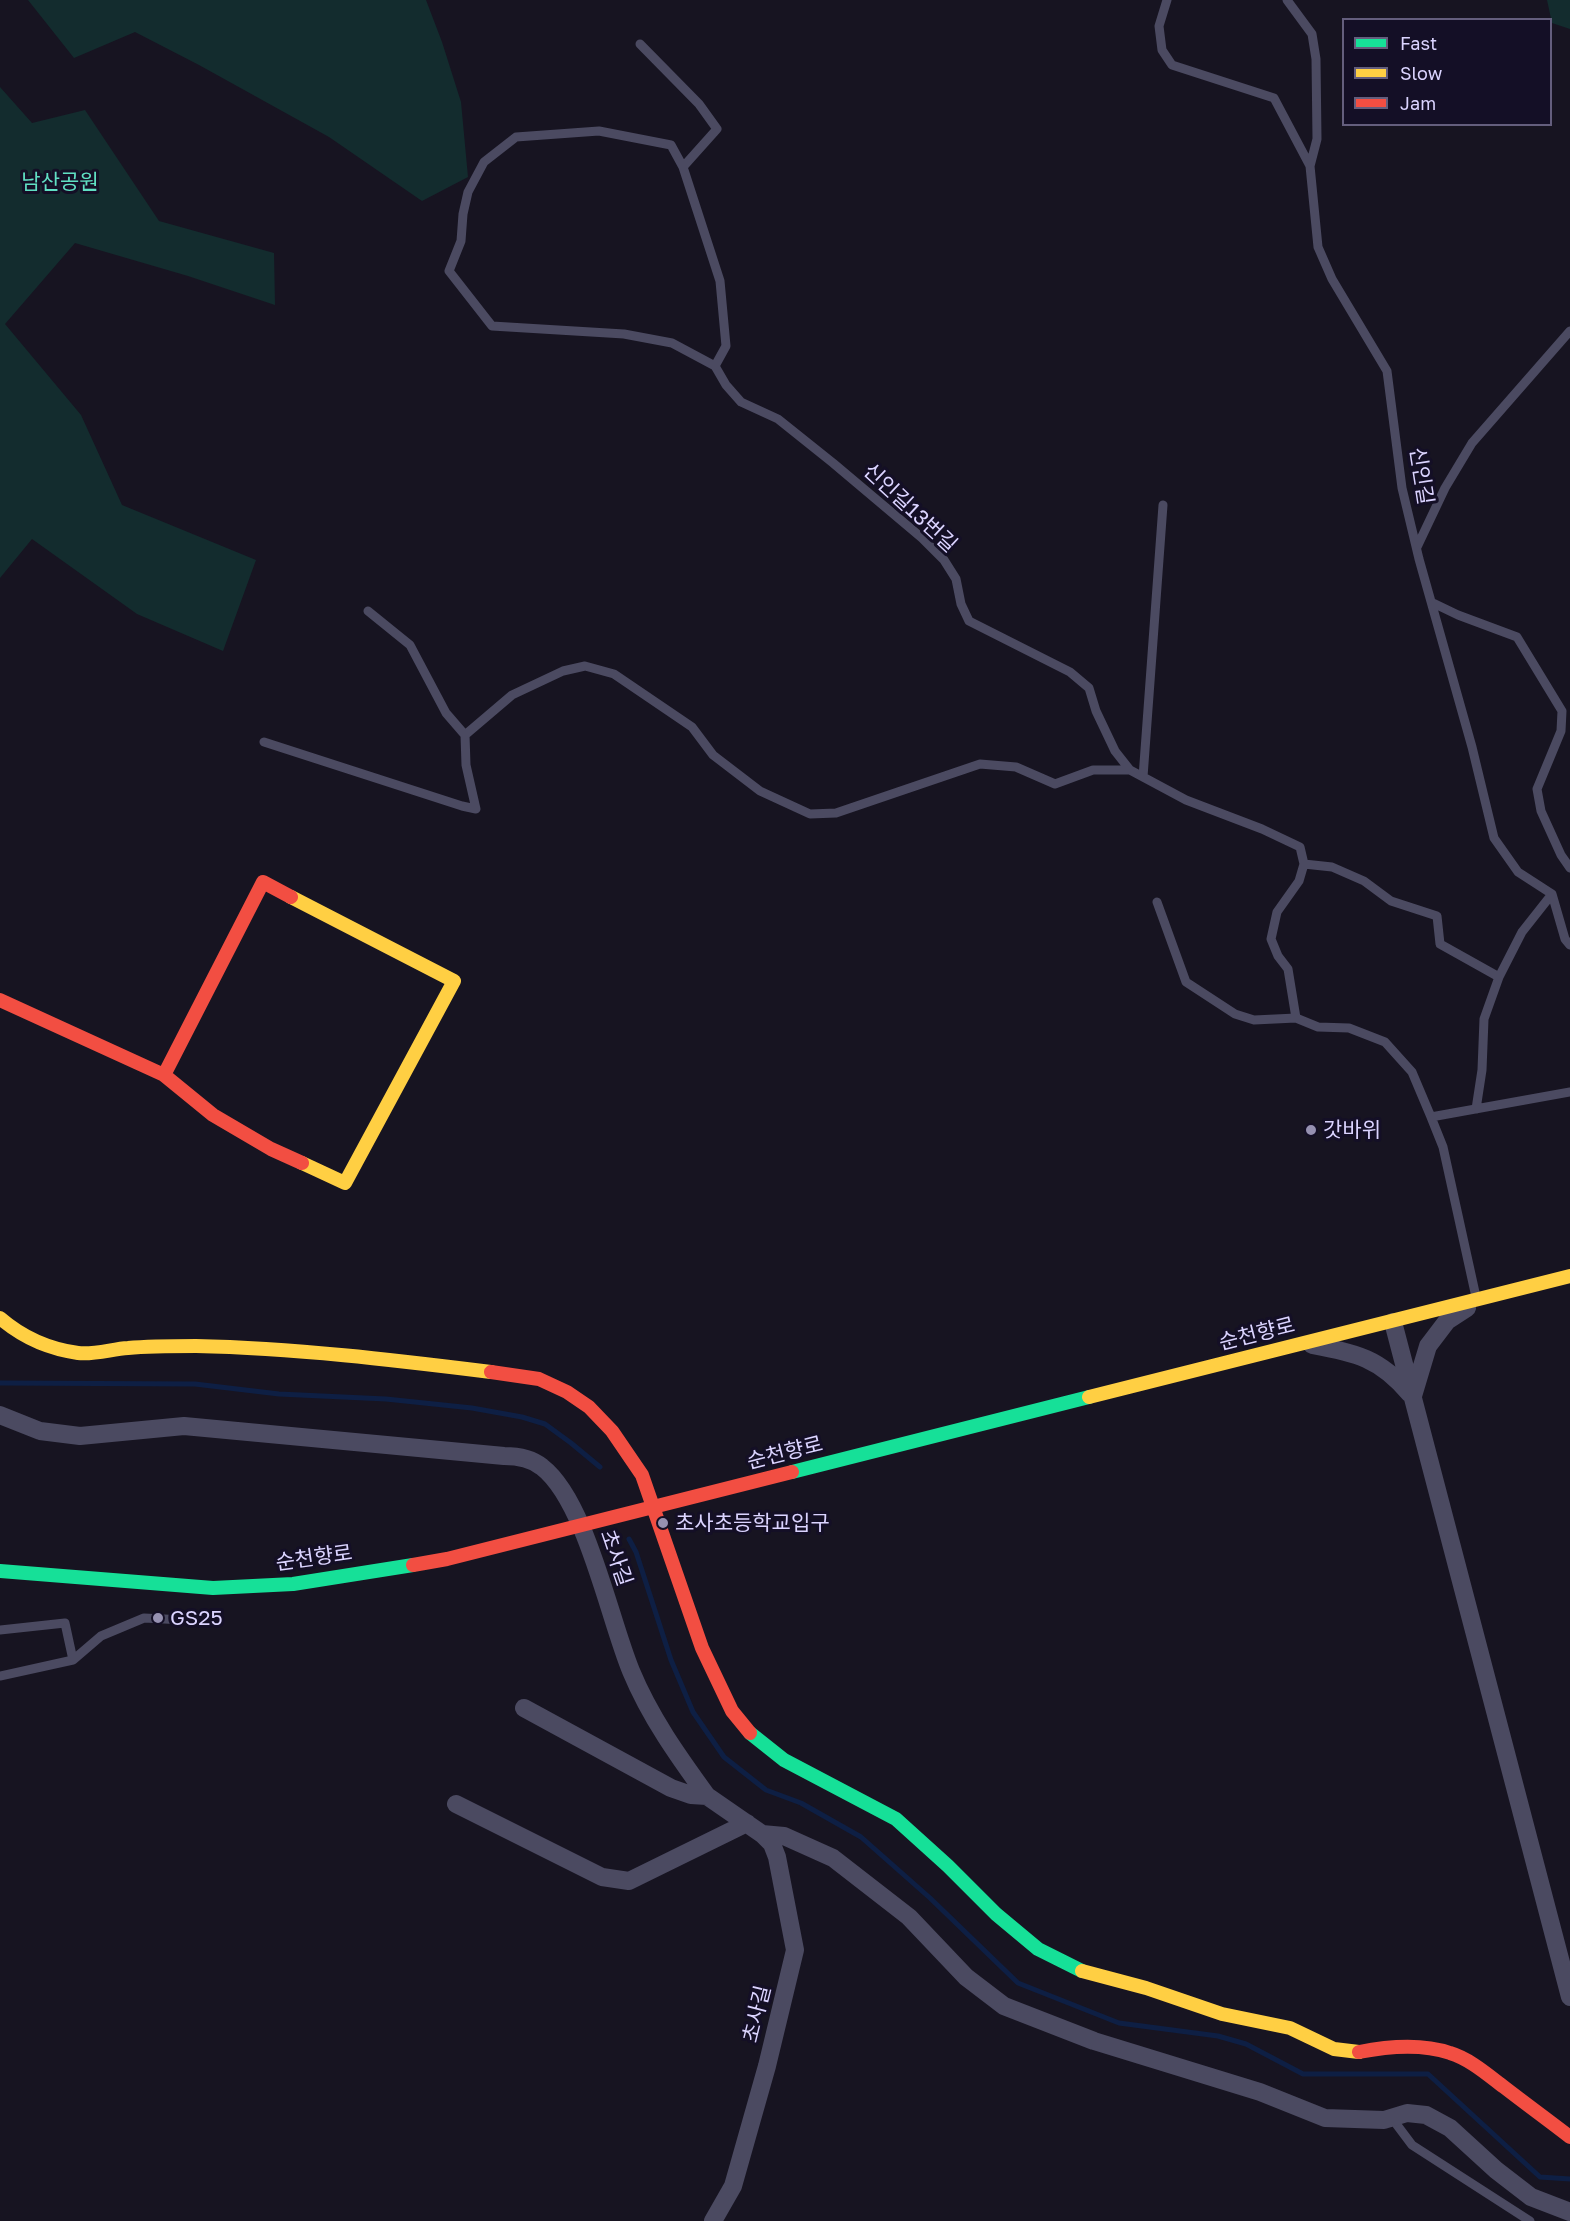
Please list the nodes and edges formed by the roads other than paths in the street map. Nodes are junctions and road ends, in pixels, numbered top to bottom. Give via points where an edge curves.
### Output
1 (1167, 0) edge
2 (1287, 0) edge
3 (640, 44) dead end
4 (1310, 166) junction
5 (683, 167) junction
6 (1570, 331) edge
7 (716, 366) junction
8 (1163, 505) dead end
9 (1417, 548) junction
10 (1433, 603) junction
11 (368, 611) dead end
12 (465, 735) junction
13 (264, 742) dead end
14 (1130, 770) junction
15 (1143, 777) junction
16 (1304, 864) junction
17 (1570, 868) edge
18 (1552, 894) junction
19 (1157, 902) dead end
20 (1570, 945) edge
21 (1499, 977) junction
22 (0, 1000) edge
23 (1296, 1018) junction
24 (164, 1076) junction
25 (1570, 1092) edge
26 (1476, 1109) junction
27 (1431, 1117) junction
28 (1570, 1276) edge
29 (1480, 1299) junction
30 (0, 1318) edge
31 (1393, 1322) junction
32 (1304, 1344) junction
33 (1413, 1398) junction
34 (0, 1416) edge
35 (653, 1508) junction
36 (581, 1526) junction
37 (0, 1571) edge
38 (184, 1620) dead end
39 (0, 1630) edge
40 (73, 1660) junction
41 (0, 1676) edge
42 (524, 1708) dead end
43 (707, 1797) junction
44 (456, 1804) dead end
45 (747, 1822) junction
46 (762, 1834) junction
47 (1570, 1998) edge
48 (1391, 2117) junction
49 (1570, 2137) edge
50 (1570, 2212) edge
51 (713, 2221) edge
52 (1530, 2221) edge

1 - 4 lane via 1159,26 1162,50 1172,65 1274,98
2 - 4 lane, 신인길 via 1312,34 1316,59 1317,139
3 - 5 lane via 699,104 717,129
4 - 9 lane, 신인길 via 1318,247 1332,279 1387,372 1402,488
5 - 7 lane via 720,282 726,346
5 - 7 lane via 670,145 599,131 516,136 484,162 468,192 461,241 448,271 492,326 624,334 672,343
6 - 9 lane via 1472,443 1445,488
7 - 14 lane, 신인길13번길 via 726,386 741,402 778,419 922,538 956,579 969,621 1070,672 1089,688 1115,751
8 - 15 lane
9 - 10 lane, 신인길
10 - 17 lane via 1517,637 1562,711 1562,731 1537,789 1542,810
10 - 18 lane, 신인길 via 1494,838 1518,872
11 - 12 lane via 410,645 447,713
12 - 13 lane via 466,765 476,809
12 - 14 lane via 512,695 563,671 585,666 614,674 692,726 713,755 760,792 810,814 836,813 980,764 1016,767 1055,784 1093,770
14 - 15 lane, 신인길13번길
15 - 16 lane, 신인길13번길 via 1186,800 1300,847
16 - 21 lane via 1332,867 1364,881 1391,902 1437,916 1440,944
16 - 23 lane via 1299,881 1277,912 1271,939 1288,969
18 - 20 lane
18 - 21 lane via 1522,932
19 - 23 lane via 1186,982 1235,1014 1254,1020
21 - 26 lane via 1484,1019
22 - 24 street
23 - 27 lane via 1318,1027 1349,1028 1385,1042 1412,1072
24 - 24 street via 213,1115 251,1138 345,1183 454,981 263,882
25 - 26 lane
26 - 27 lane
27 - 29 lane via 1443,1147
28 - 29 street, 순천향로
29 - 31 street, 순천향로
29 - 33 street via 1447,1321 1428,1346
30 - 35 street via 15,1331 47,1346 80,1353 195,1346 248,1348 429,1364 539,1379 589,1407 612,1431 642,1475
31 - 32 street, 순천향로
31 - 33 street
32 - 33 street via 1349,1352 1377,1364
32 - 35 street, 순천향로
33 - 47 street
34 - 36 street, 초사길 via 40,1431 80,1436 184,1426 522,1456 542,1467 563,1490
35 - 36 street, 순천향로
35 - 49 street via 702,1648 732,1711 754,1737 784,1760 896,1819 1038,1949 1087,1973 1222,2014 1290,2028 1335,2049 1359,2052 1405,2046 1452,2053 1482,2070
36 - 37 street, 순천향로 via 447,1558 293,1584 213,1588
36 - 43 street, 초사길 via 631,1672 662,1733
38 - 40 lane via 144,1618 101,1636
39 - 40 lane via 65,1623
40 - 41 lane
42 - 43 street via 671,1788
43 - 45 street, 초사길
44 - 45 street via 602,1877 629,1881
45 - 46 street, 초사길
46 - 48 street via 784,1836 833,1858 909,1917 966,1977 1004,2006 1094,2042 1260,2092 1325,2118
46 - 51 street, 초사길 via 777,1857 795,1950 733,2186
48 - 50 street via 1407,2113 1426,2115 1450,2128 1531,2197
48 - 52 lane via 1412,2145

